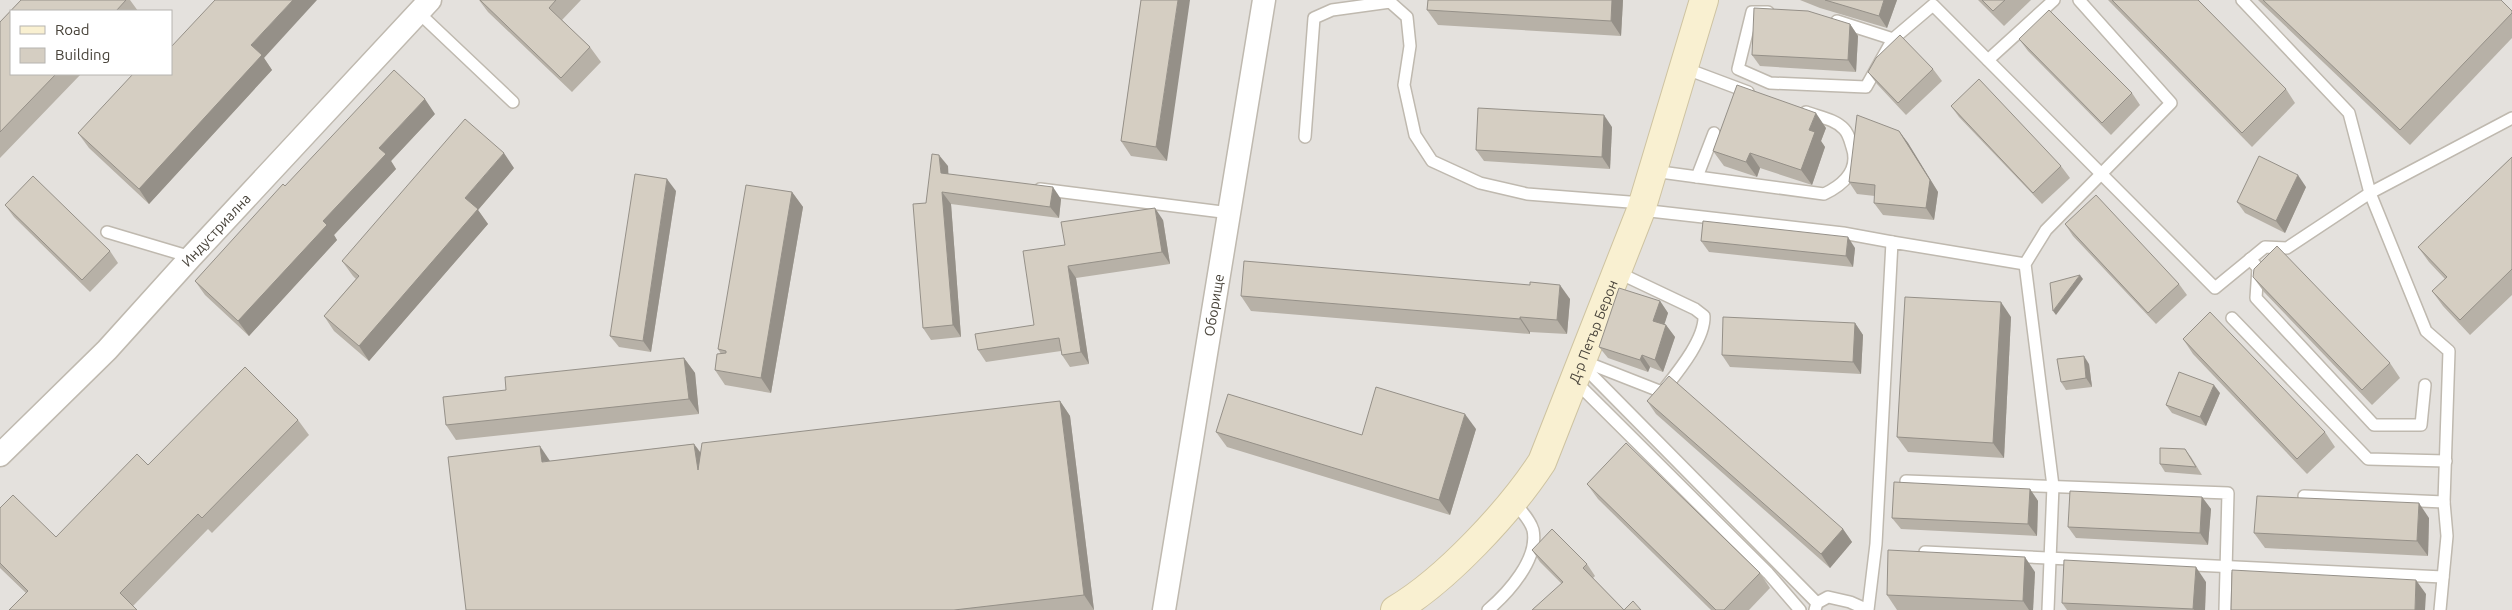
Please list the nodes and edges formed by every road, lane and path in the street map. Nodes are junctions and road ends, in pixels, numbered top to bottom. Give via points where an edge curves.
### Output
1 (1264, 0) edge
2 (1704, 0) edge
3 (2054, 0) edge
4 (2079, 0) edge
5 (2242, 0) edge
6 (1390, 1) edge
7 (1931, 2) edge
8 (424, 7) edge
9 (1780, 12) edge
10 (1827, 18) edge
11 (1893, 38) junction
12 (1988, 60) junction
13 (1684, 68) junction
14 (1760, 96) edge
15 (513, 102) dead end
16 (1795, 108) edge
17 (2512, 118) edge
18 (1714, 133) dead end
19 (1305, 137) dead end
20 (1653, 171) junction
21 (2101, 174) junction
22 (1697, 177) junction
23 (1026, 188) edge
24 (2370, 193) junction
25 (1642, 206) junction
26 (1230, 213) junction
27 (106, 232) dead end
28 (1892, 242) junction
29 (190, 257) junction
30 (2250, 259) junction
31 (2026, 264) junction
32 (1617, 272) junction
33 (2232, 318) dead end
34 (1580, 369) junction
35 (2425, 385) dead end
36 (0, 455) edge
37 (2446, 461) junction
38 (1906, 481) edge
39 (2053, 486) junction
40 (2304, 496) edge
41 (1513, 501) junction
42 (2444, 502) junction
43 (1925, 552) edge
44 (2050, 558) junction
45 (2226, 566) junction
46 (2443, 577) junction
47 (1816, 607) edge
48 (1164, 610) edge
49 (1395, 610) edge
50 (1488, 610) edge
51 (1800, 610) edge
52 (2048, 610) edge
53 (2225, 610) edge
54 (2440, 610) edge

1 - 26 street, Оборище
2 - 13 street, Д-р Петър Берон
3 - 12 lane
4 - 21 lane via 2171,103
5 - 24 lane via 2350,113
6 - 19 lane via 1332,10 1314,18
6 - 25 lane via 1407,17 1410,46 1404,85 1415,135 1432,161 1480,183 1527,194
7 - 11 lane
7 - 12 lane
8 - 15 lane
8 - 29 street, Индустриална
9 - 11 lane via 1752,12 1738,69 1770,83 1866,87
10 - 11 lane
12 - 21 lane
13 - 14 lane
13 - 20 street, Д-р Петър Берон
16 - 22 lane via 1834,121 1849,136 1854,154 1853,167 1839,187 1824,194 1808,193
17 - 24 lane
18 - 22 lane
20 - 22 lane
20 - 25 street, Д-р Петър Берон
21 - 30 lane via 2215,288
21 - 31 lane via 2046,230
23 - 26 lane
24 - 30 lane via 2287,248 2264,247
24 - 37 lane via 2426,331 2449,351
25 - 28 lane
25 - 32 street, Д-р Петър Берон
26 - 48 street, Оборище
27 - 29 lane
28 - 31 lane
28 - 47 lane via 1876,544 1868,610 1828,597
29 - 36 street, Индустриална via 107,350
30 - 35 lane via 2258,268 2256,298 2374,425 2421,425
31 - 39 lane
32 - 34 street, Д-р Петър Берон
32 - 34 lane via 1695,309 1704,316 1704,326 1686,360 1662,392
33 - 37 lane via 2368,459
34 - 41 street, Д-р Петър Берон via 1542,462
34 - 47 lane
34 - 51 lane
37 - 42 lane
38 - 39 lane
39 - 44 lane
39 - 45 lane via 2228,493
40 - 42 lane
41 - 49 street, Д-р Петър Берон via 1448,569
41 - 50 lane via 1530,523 1533,532 1531,548 1525,568 1506,595
42 - 46 lane via 2447,536
43 - 44 lane
44 - 45 lane
44 - 52 lane
45 - 46 lane
45 - 53 lane
46 - 54 lane

